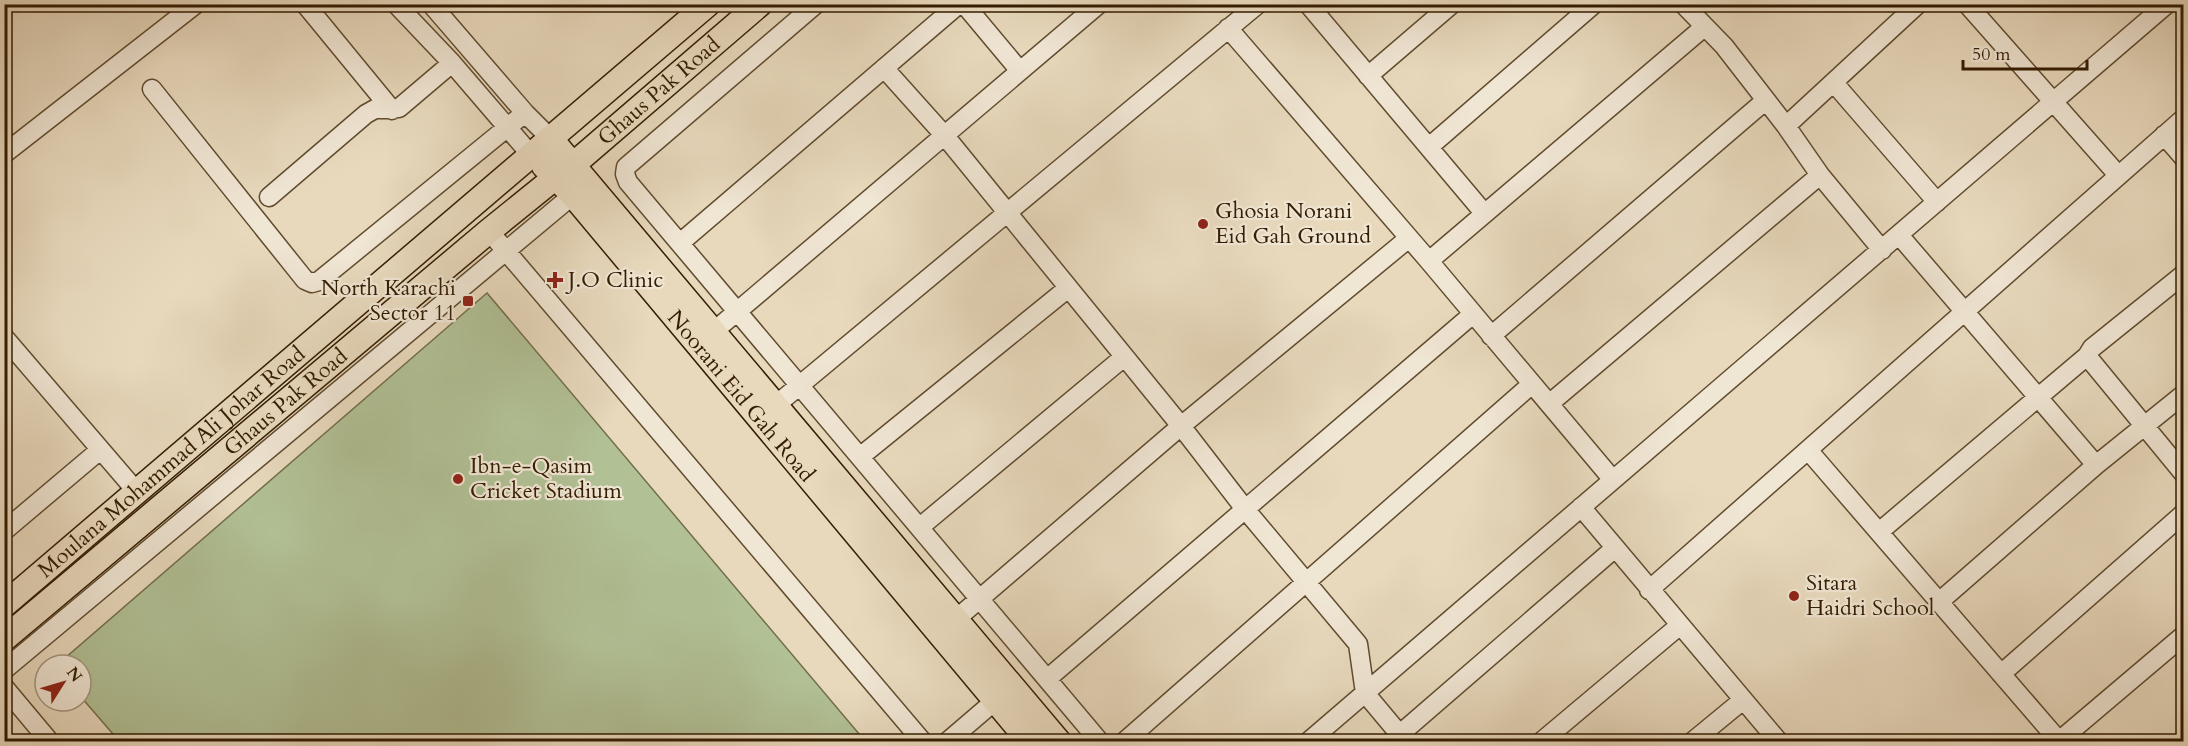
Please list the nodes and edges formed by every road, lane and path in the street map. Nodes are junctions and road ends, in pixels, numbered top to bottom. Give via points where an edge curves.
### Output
1 (196, 4) edge
2 (305, 4) edge
3 (396, 4) edge
4 (431, 4) edge
5 (708, 4) edge
6 (759, 4) edge
7 (816, 4) edge
8 (958, 4) edge
9 (964, 4) edge
10 (1099, 4) edge
11 (1258, 4) edge
12 (1308, 4) edge
13 (1452, 4) edge
14 (1594, 4) edge
15 (1683, 4) edge
16 (1918, 4) edge
17 (1967, 4) edge
18 (2167, 4) edge
19 (1703, 27) junction
20 (1228, 28) junction
21 (452, 63) junction
22 (884, 68) junction
23 (1020, 71) junction
24 (1368, 76) junction
25 (1834, 83) junction
26 (152, 89) dead end
27 (1766, 100) junction
28 (2055, 101) junction
29 (392, 110) junction
30 (525, 113) junction
31 (2184, 118) edge
32 (1786, 126) junction
33 (509, 127) junction
34 (2164, 135) junction
35 (945, 136) junction
36 (550, 138) junction
37 (1429, 147) junction
38 (4, 154) edge
39 (531, 155) junction
40 (2184, 158) edge
41 (566, 170) junction
42 (1820, 175) junction
43 (2118, 175) junction
44 (573, 195) junction
45 (269, 197) dead end
46 (1937, 202) junction
47 (1484, 213) junction
48 (1007, 215) junction
49 (489, 231) junction
50 (1899, 235) junction
51 (1409, 238) junction
52 (680, 243) junction
53 (505, 250) junction
54 (1882, 250) junction
55 (1429, 261) junction
56 (2184, 274) edge
57 (1067, 289) junction
58 (1965, 310) junction
59 (738, 311) junction
60 (1473, 314) junction
61 (713, 332) junction
62 (1491, 336) junction
63 (4, 337) edge
64 (2087, 356) junction
65 (1124, 357) junction
66 (1532, 384) junction
67 (801, 385) junction
68 (2184, 394) edge
69 (2038, 396) junction
70 (1549, 404) junction
71 (776, 405) junction
72 (1181, 426) junction
73 (2144, 427) junction
74 (100, 450) junction
75 (1808, 450) junction
76 (861, 456) junction
77 (2096, 465) junction
78 (2184, 474) edge
79 (1613, 480) junction
80 (137, 492) junction
81 (1581, 507) junction
82 (1245, 509) junction
83 (2184, 513) edge
84 (920, 527) junction
85 (4, 531) edge
86 (1879, 532) junction
87 (1615, 548) junction
88 (1306, 582) junction
89 (1649, 590) junction
90 (980, 599) junction
91 (1939, 602) junction
92 (4, 605) edge
93 (956, 620) junction
94 (1679, 626) junction
95 (2184, 635) edge
96 (4, 639) edge
97 (4, 670) edge
98 (2001, 674) junction
99 (1047, 679) junction
100 (4, 687) edge
101 (1365, 693) junction
102 (996, 700) junction
103 (1743, 700) junction
104 (2078, 736) edge
105 (1400, 739) edge
106 (50, 741) edge
107 (923, 741) edge
108 (947, 741) edge
109 (1030, 741) edge
110 (1059, 741) edge
111 (1100, 741) edge
112 (1124, 741) edge
113 (1308, 741) edge
114 (1541, 741) edge
115 (1692, 741) edge
116 (1779, 741) edge

1 - 38 street
2 - 29 street
3 - 21 street, Noorani Eid Gah Road
4 - 30 street, Noorani Eid Gah Road
5 - 36 main road
6 - 41 main road, Ghaus Pak Road
7 - 52 street via 626,166 628,182
8 - 22 street
9 - 23 street
10 - 23 street
11 - 20 street
12 - 24 street
13 - 24 street
14 - 37 street
15 - 19 street
16 - 25 street
17 - 28 street
18 - 28 street
19 - 27 street via 1724,46
19 - 47 street
20 - 48 street
20 - 51 street
21 - 29 street
21 - 33 street, Noorani Eid Gah Road
22 - 35 street
22 - 52 street
23 - 35 street
24 - 37 street
25 - 32 street
25 - 46 street
26 - 33 street via 305,280 312,283
27 - 32 street
27 - 62 street
28 - 43 street
28 - 46 street
29 - 45 street via 375,109 366,114
30 - 33 street
30 - 36 street, Noorani Eid Gah Road
31 - 34 street
32 - 42 street
33 - 39 street, Noorani Eid Gah Road
34 - 40 street
34 - 43 street
35 - 48 street
35 - 59 street
36 - 39 main road, Moulana Mohammad Ali Johar Road
36 - 41 main road, Noorani Eid Gah Road
37 - 47 street
39 - 41 main road, Noorani Eid Gah Road
39 - 80 main road, Moulana Mohammad Ali Johar Road
41 - 44 main road, Noorani Eid Gah Road
41 - 49 main road, Ghaus Pak Road
41 - 61 main road, Noorani Eid Gah Road
42 - 54 street
42 - 70 street
43 - 58 street
44 - 53 street
44 - 102 main road, Noorani Eid Gah Road
46 - 50 street
47 - 55 street
48 - 57 street
48 - 67 street
49 - 53 street
49 - 96 main road, Ghaus Pak Road
50 - 54 street
50 - 58 street
51 - 55 street
51 - 72 street
52 - 59 street
53 - 97 street
53 - 107 street
54 - 79 street
55 - 60 street
56 - 64 street
57 - 65 street
57 - 76 street
58 - 69 street
58 - 75 street
59 - 61 street
59 - 67 street
60 - 62 street
60 - 82 street
61 - 71 main road, Noorani Eid Gah Road
62 - 66 street
63 - 74 street
64 - 69 street
64 - 73 street
65 - 72 street
65 - 84 street
66 - 70 street
66 - 88 street
67 - 71 street
67 - 76 street
68 - 73 street
69 - 77 street
69 - 86 street
70 - 79 street
71 - 93 main road, Noorani Eid Gah Road
72 - 82 street
72 - 90 street
73 - 77 street
73 - 78 street
74 - 80 street
74 - 85 street
75 - 86 street
75 - 89 street
76 - 84 street
77 - 91 street
79 - 81 street
80 - 92 main road, Moulana Mohammad Ali Johar Road
81 - 87 street
81 - 101 street
82 - 88 street
82 - 99 street
83 - 98 street
84 - 90 street
86 - 91 street
87 - 89 street
87 - 105 street
88 - 101 street via 1358,644
88 - 112 street
89 - 94 street
90 - 93 street
90 - 99 street
91 - 98 street
93 - 110 main road, Noorani Eid Gah Road
94 - 103 street
94 - 114 street
95 - 104 street
98 - 104 street via 2059,741
99 - 111 street
100 - 106 street
101 - 105 street
101 - 113 street
102 - 108 street
102 - 109 main road, Noorani Eid Gah Road
103 - 115 street
103 - 116 street

